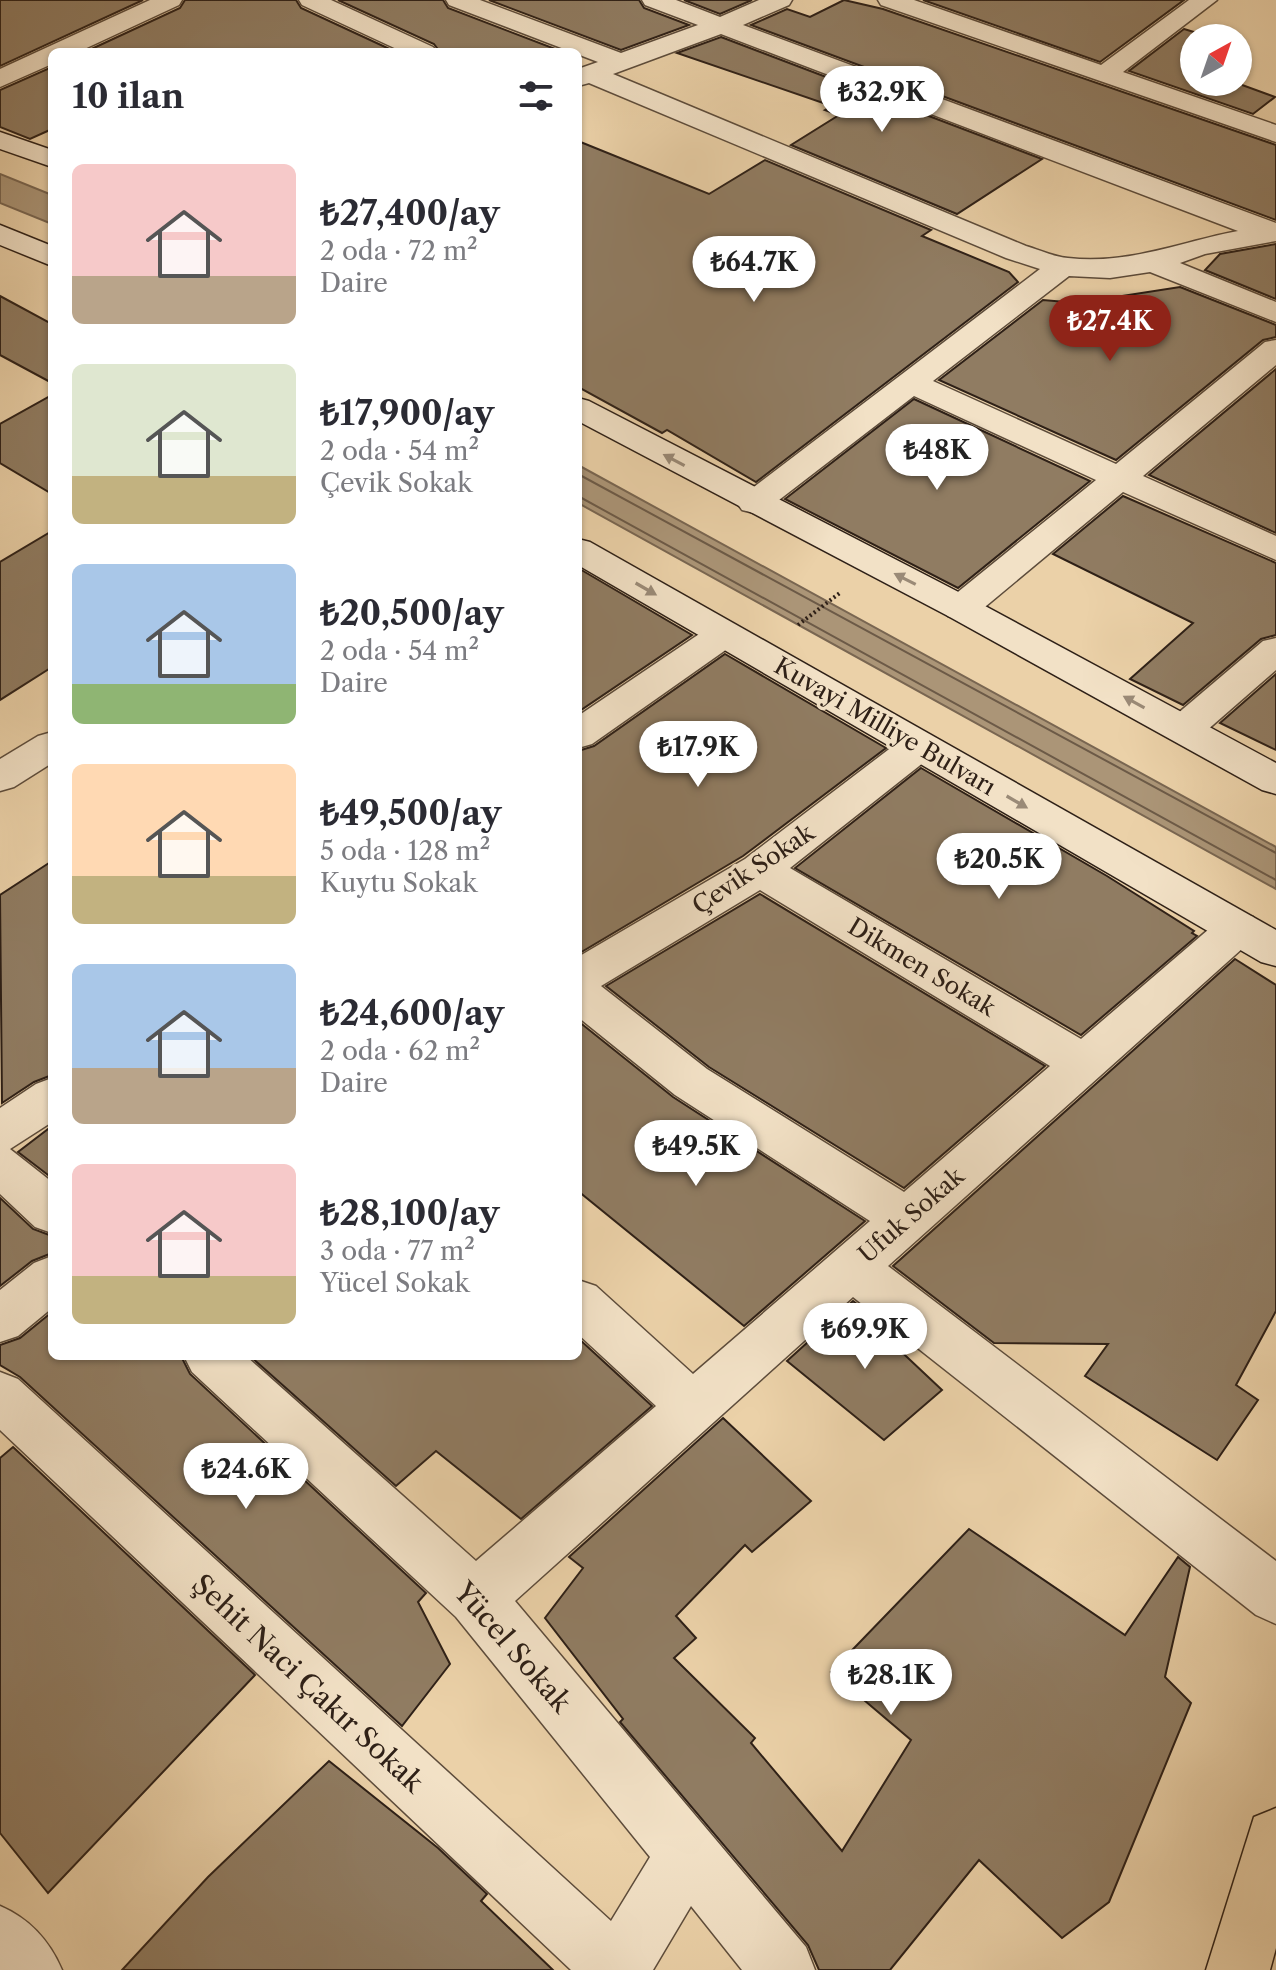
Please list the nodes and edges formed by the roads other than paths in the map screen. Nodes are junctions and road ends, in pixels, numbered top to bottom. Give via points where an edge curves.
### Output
1 (170, 0) edge
2 (311, 0) edge
3 (458, 0) edge
4 (654, 0) edge
5 (780, 0) edge
6 (890, 0) edge
7 (1205, 0) edge
8 (724, 24) junction
9 (66, 48) edge
10 (415, 48) edge
11 (48, 56) edge
12 (621, 62) junction
13 (1103, 75) junction
14 (584, 76) edge
15 (0, 79) edge
16 (1276, 134) edge
17 (0, 140) edge
18 (48, 158) edge
19 (0, 234) edge
20 (1275, 234) edge
21 (48, 255) edge
22 (1153, 263) junction
23 (1062, 267) junction
24 (1276, 313) edge
25 (1276, 349) edge
26 (911, 383) junction
27 (582, 415) edge
28 (1120, 477) junction
29 (754, 503) junction
30 (1276, 549) edge
31 (582, 552) edge
32 (961, 608) junction
33 (724, 634) junction
34 (1276, 650) edge
35 (1184, 729) junction
36 (582, 732) edge
37 (919, 746) junction
38 (1276, 780) edge
39 (760, 870) junction
40 (1257, 939) edge
41 (582, 976) edge
42 (582, 995) edge
43 (1083, 1063) junction
44 (48, 1100) edge
45 (0, 1133) edge
46 (0, 1165) edge
47 (48, 1208) edge
48 (907, 1219) junction
49 (852, 1267) junction
50 (48, 1281) edge
51 (582, 1306) edge
52 (0, 1320) edge
53 (214, 1360) edge
54 (0, 1396) edge
55 (693, 1407) junction
56 (1276, 1596) edge
57 (476, 1598) junction
58 (1276, 1839) edge
59 (687, 1854) junction
60 (617, 1970) edge
61 (783, 1970) edge
62 (1238, 1970) edge

1 - 9 street
2 - 10 street
3 - 12 street
4 - 8 street
5 - 8 street
6 - 13 street
7 - 13 street
8 - 12 street
8 - 20 street
11 - 15 street
12 - 14 street
13 - 16 street
14 - 23 street
17 - 18 street
19 - 21 street
20 - 22 street via 1211,244
22 - 23 street via 1110,269
22 - 24 street
23 - 26 street
25 - 28 street
26 - 28 street
26 - 29 street
29 -> 27 street
28 - 30 street
28 - 32 street
32 -> 29 street
31 -> 33 street, Kuvayi Milliye Bulvarı
35 -> 32 street
33 - 36 street
33 - 37 street, Kuvayi Milliye Bulvarı
34 - 35 street
35 - 38 street
37 - 39 street, Çevik Sokak
37 -> 40 street, Kuvayi Milliye Bulvarı
39 - 41 street, Çevik Sokak
39 - 43 street, Dikmen Sokak
40 - 43 street, Ufuk Sokak
42 - 48 street via 691,1082
43 - 48 street, Ufuk Sokak
44 - 45 street
46 - 47 street
48 - 49 street, Ufuk Sokak
49 - 55 street, Ufuk Sokak
49 - 56 street
50 - 52 street
51 - 55 street
53 - 57 street, Yücel Sokak
54 - 60 street, Şehit Naci Çakır Sokak
55 - 57 street, Ufuk Sokak
57 - 59 street, Yücel Sokak
58 - 62 main road
59 - 60 street, Şehit Naci Çakır Sokak
59 - 61 street, Yücel Sokak

